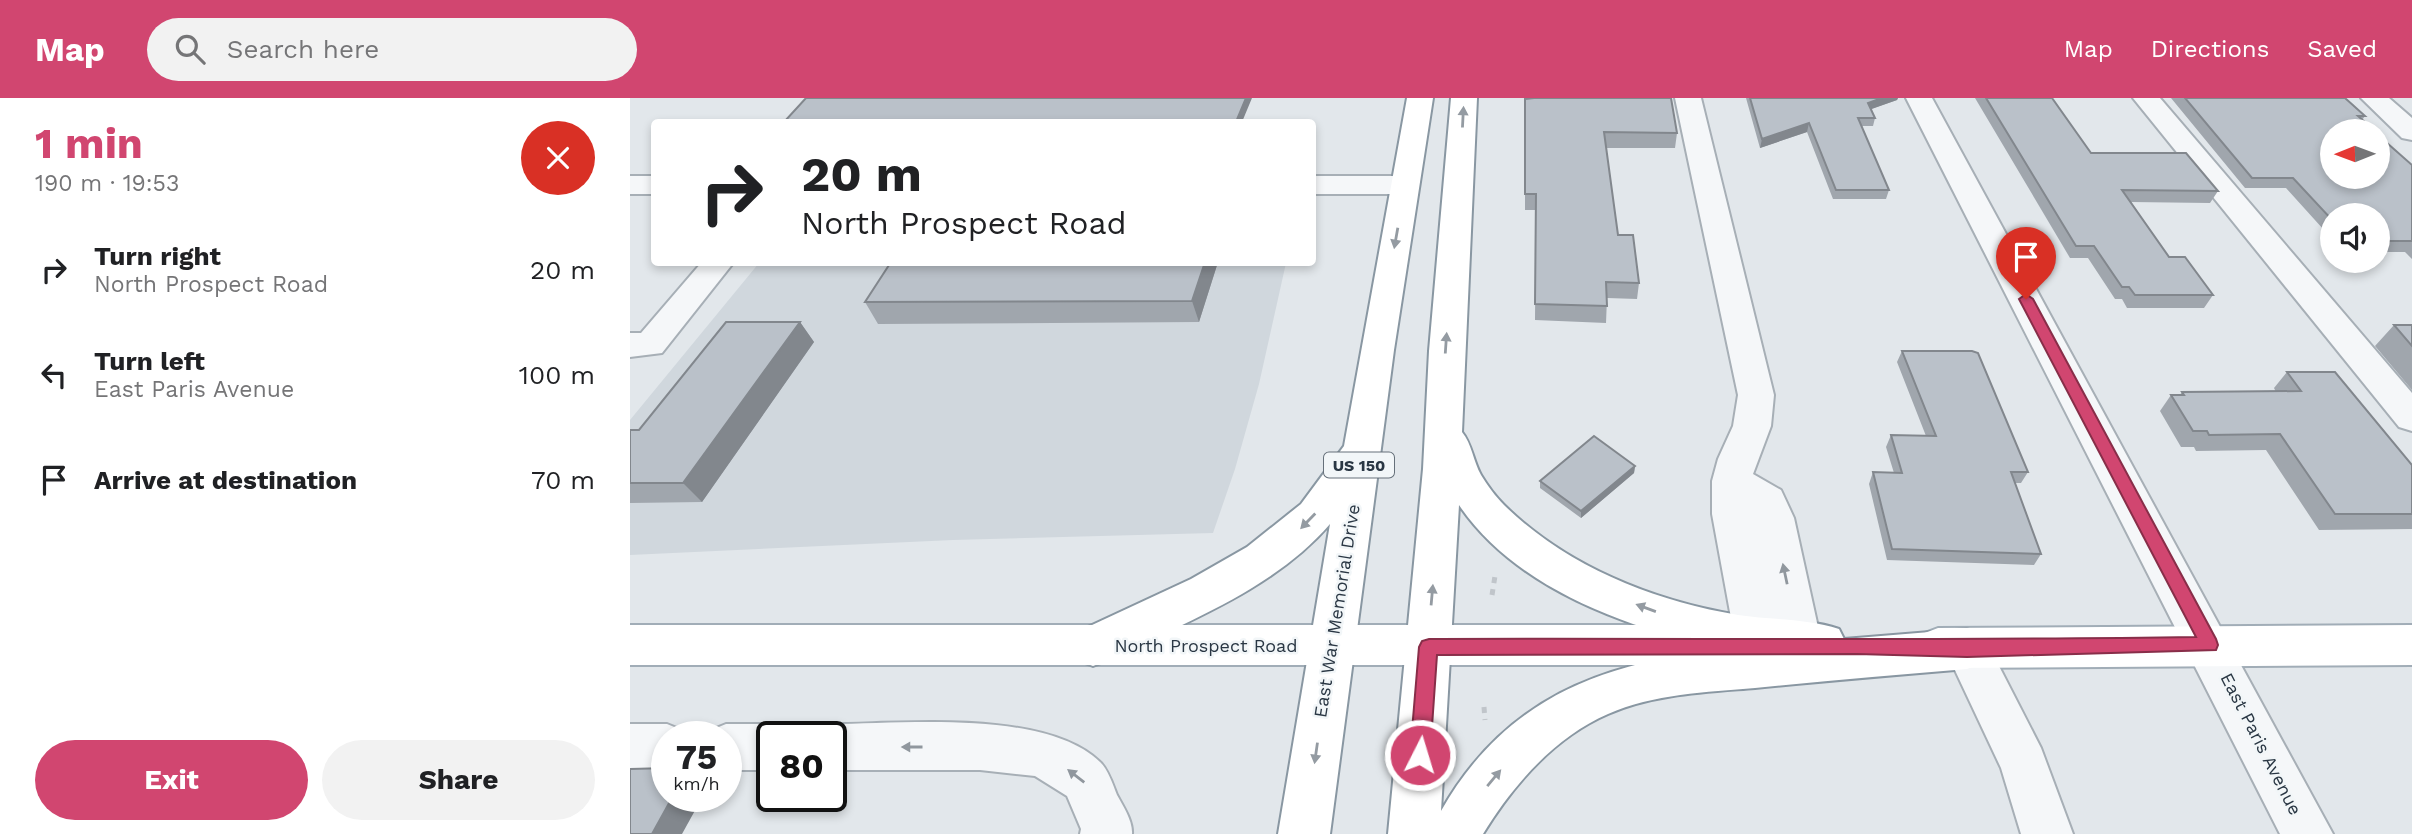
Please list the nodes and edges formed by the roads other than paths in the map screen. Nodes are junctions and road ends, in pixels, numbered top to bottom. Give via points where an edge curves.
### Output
1 (1420, 98) edge
2 (1464, 98) edge
3 (1688, 98) edge
4 (1919, 98) edge
5 (2146, 98) edge
6 (2374, 98) edge
7 (2412, 132) edge
8 (630, 185) edge
9 (651, 185) edge
10 (1316, 185) edge
11 (1405, 185) junction
12 (716, 266) edge
13 (630, 345) edge
14 (1445, 380) junction
15 (2412, 418) edge
16 (1362, 446) junction
17 (1771, 641) junction
18 (630, 645) edge
19 (2209, 645) junction
20 (2412, 645) edge
21 (1093, 646) junction
22 (1331, 646) junction
23 (1429, 647) junction
24 (1967, 649) junction
25 (630, 747) edge
26 (651, 747) edge
27 (847, 747) edge
28 (1106, 834) edge
29 (1304, 834) edge
30 (1414, 834) edge
31 (1456, 834) edge
32 (2048, 834) edge
33 (2307, 834) edge

1 - 11 main road, East War Memorial Drive / US 150
14 -> 2 main road
3 - 17 street via 1756,396 1752,426 1732,481 1732,514
4 - 19 street, East Paris Avenue
5 - 15 street
6 - 7 street
8 - 9 street
10 - 11 street
11 -> 16 main road, East War Memorial Drive / US 150
12 - 13 street via 650,345
17 -> 14 main road via 1688,622 1596,589 1532,552 1493,522 1456,467
23 -> 14 main road
16 -> 21 main road via 1307,523 1266,556
16 - 22 main road, East War Memorial Drive / US 150
17 - 23 main road, North Prospect Road
17 - 24 main road, North Prospect Road
18 - 21 main road, North Prospect Road
19 - 20 main road, North Prospect Road
19 - 24 main road, North Prospect Road
19 - 33 street, East Paris Avenue
21 - 22 main road, North Prospect Road
22 - 23 main road, North Prospect Road
22 -> 29 main road, East War Memorial Drive / US 150
23 - 30 main road
31 -> 24 main road via 1467,813 1517,753 1563,714 1596,697 1641,683 1714,671
24 - 32 street via 2024,764
25 - 26 street
28 -> 27 street via 1084,779 1043,754 980,747

